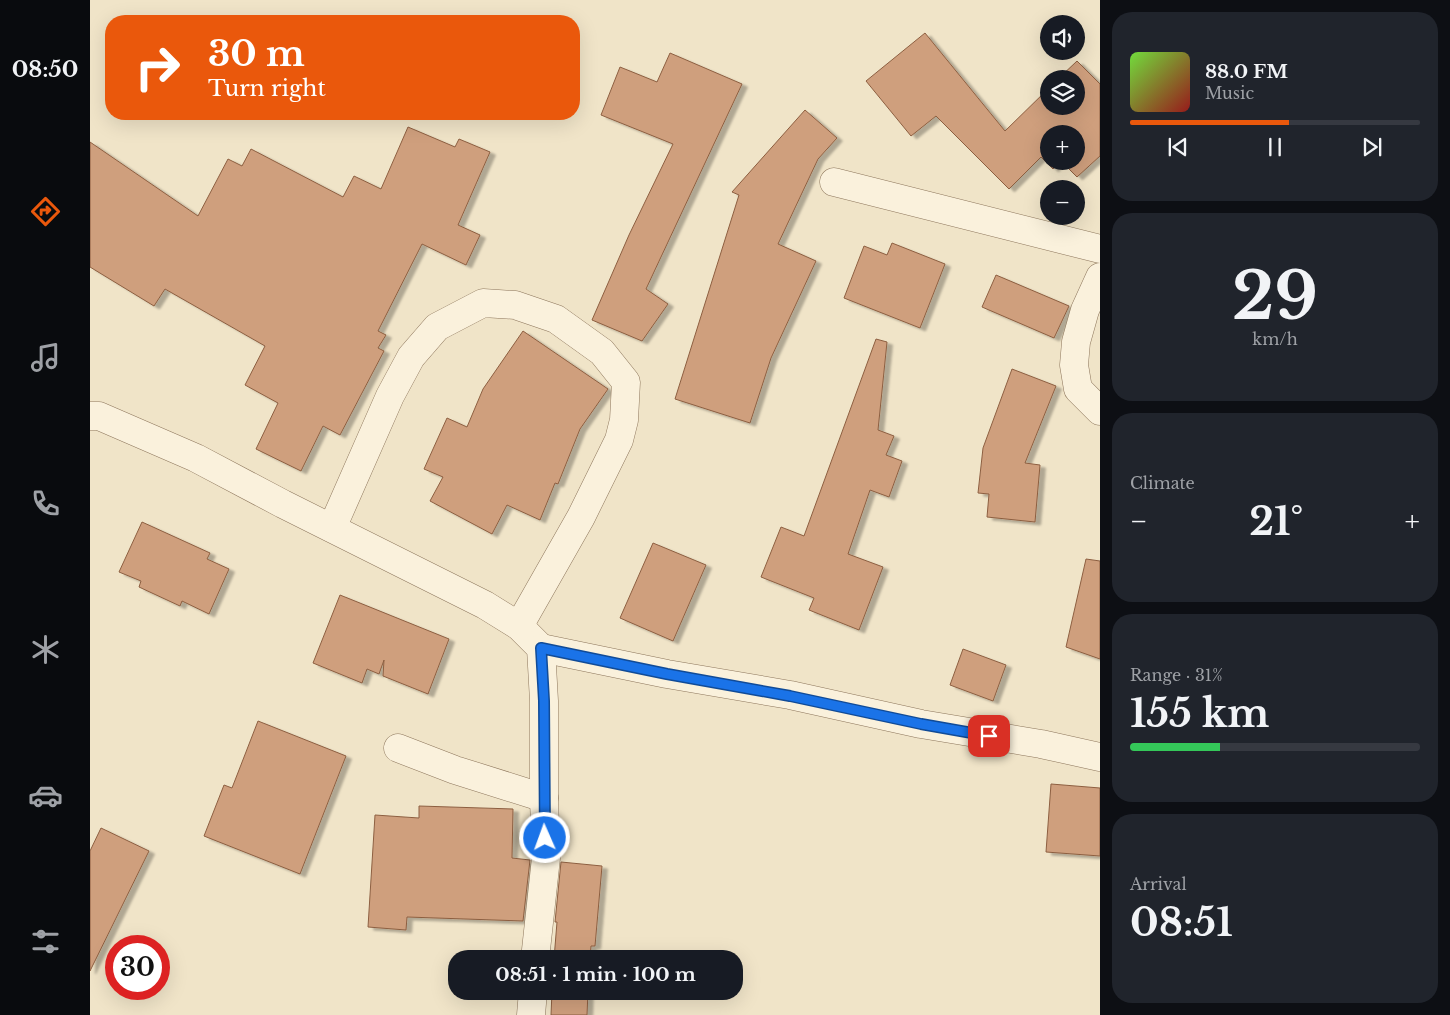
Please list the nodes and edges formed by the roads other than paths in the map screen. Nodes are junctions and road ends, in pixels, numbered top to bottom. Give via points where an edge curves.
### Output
1 (834, 182) dead end
2 (1100, 249) edge
3 (1100, 277) edge
4 (1100, 411) edge
5 (93, 412) edge
6 (332, 528) junction
7 (519, 626) junction
8 (541, 648) junction
9 (398, 748) dead end
10 (1100, 757) edge
11 (544, 798) junction
12 (536, 950) edge
13 (532, 1000) edge
14 (531, 1015) edge

1 - 2 street
3 - 4 street via 1085,310 1076,342 1074,365 1078,389
5 - 6 street via 196,458
6 - 7 street via 485,605
6 - 7 street via 390,396 411,357 437,327 483,303 515,305 556,319 602,352 626,382 624,420 620,440
7 - 8 street
8 - 10 street
8 - 11 street
9 - 11 street
11 - 12 street via 546,858
13 - 14 street

